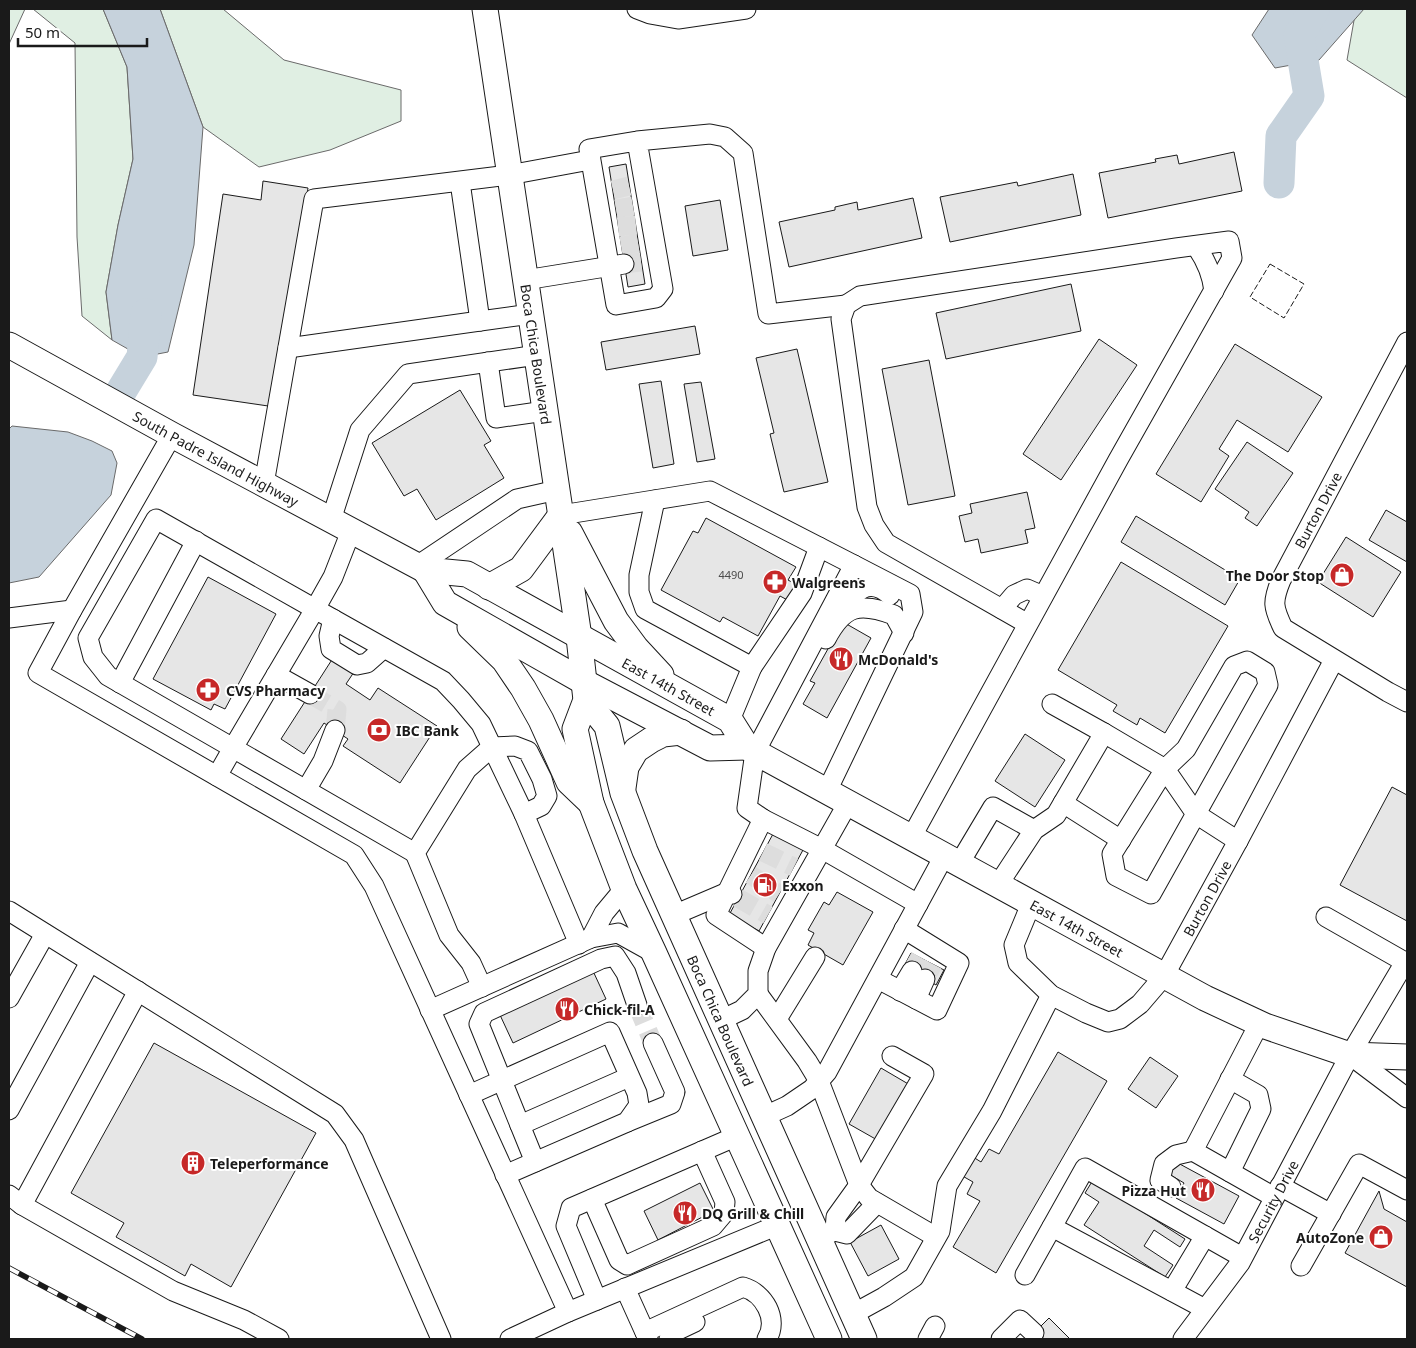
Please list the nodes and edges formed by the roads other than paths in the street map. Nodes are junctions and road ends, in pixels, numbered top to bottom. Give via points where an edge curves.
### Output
1 (485, 9) edge
2 (637, 9) edge
3 (746, 9) edge
4 (637, 141) junction
5 (590, 160) junction
6 (509, 175) junction
7 (460, 182) junction
8 (620, 188) junction
9 (629, 235) junction
10 (1196, 246) junction
11 (525, 280) junction
12 (1214, 291) junction
13 (846, 305) junction
14 (530, 314) junction
15 (480, 320) junction
16 (1407, 342) edge
17 (9, 345) edge
18 (288, 348) junction
19 (537, 355) junction
20 (488, 362) junction
21 (545, 411) junction
22 (172, 435) junction
23 (264, 484) junction
24 (557, 490) junction
25 (655, 500) junction
26 (561, 515) junction
27 (341, 525) junction
28 (116, 534) junction
29 (196, 542) junction
30 (819, 547) junction
31 (140, 548) junction
32 (854, 565) junction
33 (421, 568) junction
34 (489, 587) junction
35 (1043, 596) junction
36 (445, 602) junction
37 (315, 608) junction
38 (1002, 609) junction
39 (68, 617) junction
40 (9, 618) edge
41 (333, 619) junction
42 (1028, 624) junction
43 (904, 632) junction
44 (579, 637) junction
45 (88, 638) junction
46 (384, 648) junction
47 (1334, 660) junction
48 (752, 667) junction
49 (276, 675) junction
50 (120, 683) junction
51 (790, 686) junction
52 (675, 690) junction
53 (585, 691) junction
54 (310, 694) tunnel mouth
55 (1407, 702) edge
56 (1052, 704) dead end
57 (730, 720) junction
58 (336, 730) tunnel mouth
59 (681, 732) junction
60 (1104, 733) junction
61 (492, 746) junction
62 (233, 748) junction
63 (751, 750) junction
64 (1165, 769) junction
65 (217, 776) junction
66 (306, 790) junction
67 (623, 793) junction
68 (838, 797) junction
69 (591, 802) junction
70 (1063, 803) junction
71 (330, 804) junction
72 (524, 814) junction
73 (1196, 814) junction
74 (763, 819) junction
75 (1034, 830) junction
76 (312, 831) junction
77 (911, 838) junction
78 (1121, 840) junction
79 (1238, 841) junction
80 (822, 849) junction
81 (415, 853) junction
82 (952, 860) junction
83 (998, 885) junction
84 (624, 889) junction
85 (733, 895) junction
86 (918, 904) junction
87 (1031, 904) junction
88 (9, 912) edge
89 (674, 915) junction
90 (1326, 917) dead end
91 (904, 930) junction
92 (45, 934) junction
93 (585, 941) junction
94 (766, 948) junction
95 (654, 952) junction
96 (815, 956) dead end
97 (926, 961) junction
98 (90, 962) junction
99 (1406, 962) edge
100 (1164, 976) junction
101 (878, 979) junction
102 (482, 987) junction
103 (138, 992) junction
104 (758, 994) junction
105 (908, 995) junction
106 (1051, 995) junction
107 (9, 998) edge
108 (636, 1005) tunnel mouth
109 (430, 1010) junction
110 (777, 1019) junction
111 (721, 1020) junction
112 (1259, 1024) junction
113 (653, 1043) tunnel mouth
114 (1350, 1054) junction
115 (892, 1056) dead end
116 (1407, 1057) edge
117 (630, 1077) junction
118 (1230, 1079) junction
119 (502, 1080) junction
120 (819, 1081) junction
121 (469, 1095) junction
122 (1407, 1098) edge
123 (9, 1110) edge
124 (765, 1116) junction
125 (627, 1122) junction
126 (520, 1126) junction
127 (737, 1136) junction
128 (702, 1151) junction
129 (1193, 1151) junction
130 (535, 1162) junction
131 (1230, 1172) junction
132 (505, 1175) junction
133 (859, 1185) junction
134 (1171, 1187) dead end
135 (1407, 1190) edge
136 (1277, 1192) junction
137 (592, 1199) junction
138 (16, 1200) edge
139 (877, 1203) junction
140 (1331, 1214) junction
141 (778, 1225) junction
142 (1052, 1227) junction
143 (827, 1234) junction
144 (1205, 1236) junction
145 (936, 1237) junction
146 (1242, 1257) junction
147 (1301, 1266) dead end
148 (1025, 1276) dead end
149 (625, 1288) junction
150 (1172, 1291) junction
151 (597, 1300) junction
152 (766, 1305) junction
153 (1205, 1309) junction
154 (568, 1312) junction
155 (853, 1314) junction
156 (1034, 1332) dead end
157 (646, 1336) edge
158 (279, 1339) edge
159 (441, 1339) edge
160 (510, 1339) edge
161 (669, 1339) edge
162 (767, 1339) edge
163 (829, 1339) edge
164 (864, 1339) edge
165 (1001, 1339) edge
166 (1183, 1339) edge

1 - 6 main road, Boca Chica Boulevard
2 - 3 street via 678,19
4 - 5 street via 589,149
4 - 8 street
4 - 13 street via 710,134 725,137 743,154 768,314
5 - 6 street
5 - 8 street
6 - 7 street
6 - 11 main road, Boca Chica Boulevard
7 - 15 street
7 - 18 street via 314,199
8 - 9 street
8 - 9 street
9 - 11 street
10 - 12 street via 1205,260
10 - 12 street via 1229,241 1232,258
10 - 13 street via 860,296
11 - 14 main road, Boca Chica Boulevard
12 - 35 street
13 - 38 street via 841,319 867,507 874,525 886,543
14 - 15 street
14 - 19 main road, Boca Chica Boulevard
15 - 18 street
16 - 47 street, Burton Drive via 1275,594 1275,610 1282,628
17 - 22 main road, South Padre Island Highway
18 - 23 street
19 - 20 street
19 - 21 main road, Boca Chica Boulevard
20 - 21 street via 496,418
20 - 27 street via 408,374 360,430
21 - 24 main road, Boca Chica Boulevard
22 - 23 main road, South Padre Island Highway
22 - 28 street
23 - 27 main road, South Padre Island Highway
24 - 26 main road, Boca Chica Boulevard
24 - 33 street via 517,499
25 - 26 street
25 - 30 street via 710,491
25 - 48 street via 639,575 639,592 645,609
26 - 34 main road via 521,569
26 - 44 main road, Boca Chica Boulevard
26 - 52 main road via 616,621
27 - 33 main road, South Padre Island Highway
27 - 37 street via 333,577
28 - 31 street
28 - 39 street
29 - 31 street via 156,519
29 - 37 street
29 - 50 street
30 - 32 street
30 - 48 street via 802,593
31 - 45 street
32 - 43 street via 910,594 913,612
32 - 51 street
33 - 34 main road, South Padre Island Highway via 467,574
33 - 36 main road
34 - 44 main road, South Padre Island Highway
35 - 38 street via 1027,589 1014,595
35 - 42 street
36 - 53 main road
36 - 69 main road via 504,660 541,720 569,782
37 - 41 street
37 - 49 street
38 - 42 street
39 - 40 street
39 - 45 street
39 - 65 street via 38,673
41 - 46 street
41 - 46 street via 328,636 331,649 357,665 367,663
42 - 77 street
43 - 51 street via 894,615 860,608 850,610 832,627 805,676
43 - 68 street
44 - 52 main road, East 14th Street
44 - 53 main road, Boca Chica Boulevard
45 - 50 street via 93,657 108,676
46 - 61 street via 443,681 481,724
47 - 55 street, Burton Drive
47 - 79 street, Burton Drive
48 - 57 street
49 - 54 street
49 - 62 street
50 - 62 street
51 - 63 street
52 - 57 main road, East 14th Street
53 - 59 main road, East 14th Street
53 - 67 main road, Boca Chica Boulevard via 607,726
53 - 69 main road, Boca Chica Boulevard via 575,729
56 - 60 street
57 - 63 main road, East 14th Street
58 - 66 street
59 - 63 main road, East 14th Street via 710,748
59 - 67 main road via 663,734 636,750 626,767
60 - 64 street
60 - 70 street
61 - 72 street
61 - 72 street via 516,746 528,751 542,780 548,796 541,806
61 - 81 street via 467,769
62 - 65 street
62 - 66 street
63 - 68 main road, East 14th Street
63 - 74 street via 747,808
64 - 73 street
64 - 73 street via 1186,749 1234,666 1247,661 1265,672 1268,685
64 - 78 street
65 - 76 street
66 - 71 street
67 - 89 main road, Boca Chica Boulevard
68 - 77 main road, East 14th Street
68 - 80 street
69 - 84 main road, Boca Chica Boulevard
70 - 75 street via 1056,815
70 - 78 street
71 - 76 street
71 - 81 street
72 - 93 street
73 - 78 street via 1151,894 1116,876 1112,854
73 - 79 street
74 - 80 street
74 - 85 street via 757,848
75 - 82 street via 993,807
75 - 83 street
76 - 109 street via 354,855 374,886
77 - 82 main road, East 14th Street
79 - 100 street, Burton Drive
80 - 86 street
80 - 94 street via 800,872 774,919
81 - 102 street via 449,935 471,963
82 - 83 main road, East 14th Street
82 - 86 street
83 - 87 main road, East 14th Street
84 - 93 street
84 - 95 main road, Boca Chica Boulevard
85 - 89 street
85 - 94 street via 716,915
86 - 91 street
87 - 100 main road, East 14th Street
87 - 106 street via 1014,945 1018,962
88 - 92 street
89 - 111 main road, Boca Chica Boulevard
90 - 99 street
91 - 97 street
91 - 101 street
92 - 98 street
92 - 107 street
93 - 95 street via 618,933
93 - 102 street
94 - 104 street via 758,971
95 - 127 main road, Boca Chica Boulevard
96 - 110 street
97 - 105 street
97 - 105 street via 959,963 937,1010
98 - 103 street
98 - 123 street
99 - 114 street, Security Drive
100 - 106 street, Burton Drive via 1140,1004 1120,1019 1108,1022
100 - 112 main road, East 14th Street
101 - 105 street
101 - 120 street
102 - 109 street
103 - 138 street
103 - 159 street via 336,1114 354,1140
104 - 110 street
104 - 111 street via 742,1010
106 - 145 street via 994,1107 947,1186 940,1231
108 - 119 street via 626,973 614,956 601,958 484,1013 479,1024
109 - 121 street
110 - 120 street
111 - 124 main road, Boca Chica Boulevard
112 - 114 main road, East 14th Street
112 - 118 street
113 - 125 street via 675,1092 671,1104
114 - 116 main road
114 - 122 street, East 14th Street
114 - 136 street, Security Drive
115 - 133 street via 924,1074
117 - 119 street via 610,1032
117 - 125 street via 638,1105
117 - 126 street
118 - 129 street
118 - 131 street via 1258,1095 1261,1109
119 - 121 street
119 - 126 street
120 - 124 street via 787,1106
120 - 133 street
121 - 132 street
124 - 143 main road, Boca Chica Boulevard
125 - 130 street
126 - 130 street
127 - 128 street
127 - 141 main road, Boca Chica Boulevard
128 - 137 street
128 - 137 street via 725,1202 724,1213 713,1226 627,1264 619,1260
129 - 131 street
129 - 134 street via 1176,1155 1164,1164 1160,1180
130 - 132 street
131 - 136 street
132 - 154 street
133 - 139 street
133 - 143 street
135 - 140 street via 1359,1164
136 - 140 street
136 - 146 street, Security Drive
137 - 151 street via 572,1208 566,1226
138 - 158 street via 173,1291 244,1320
139 - 143 street via 847,1234
139 - 145 street
140 - 147 street
141 - 149 street
141 - 163 main road, Boca Chica Boulevard
142 - 144 street via 1085,1168
142 - 148 street
142 - 150 street
143 - 155 main road, Boca Chica Boulevard
144 - 146 street
144 - 150 street
145 - 155 street via 914,1276
146 - 153 street, Security Drive
149 - 151 street
149 - 157 street
150 - 153 street
151 - 154 street
152 - 157 street via 760,1296 743,1287
152 - 161 street via 744,1300 676,1331
152 - 162 street via 772,1326
153 - 166 street, Security Drive
154 - 160 street
155 - 164 main road, Boca Chica Boulevard
156 - 165 street via 1020,1320

